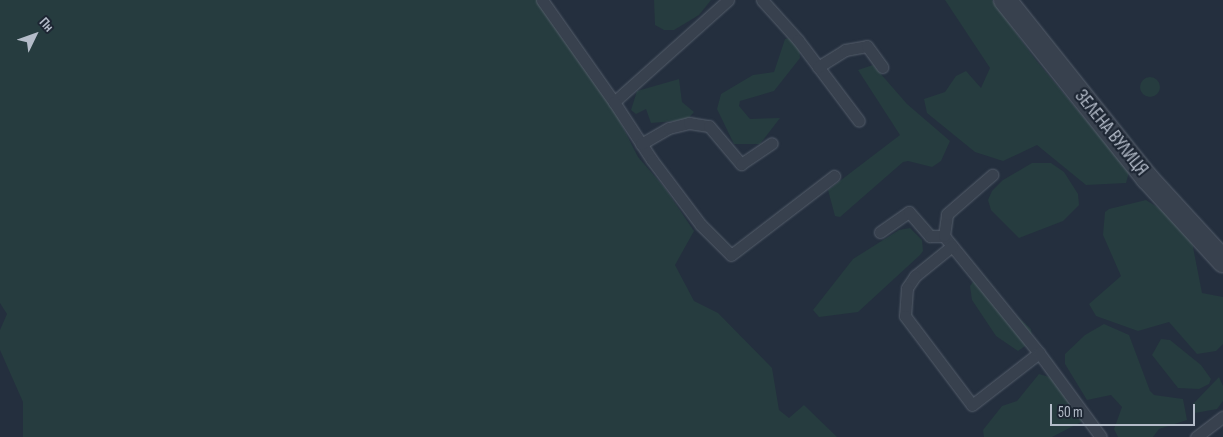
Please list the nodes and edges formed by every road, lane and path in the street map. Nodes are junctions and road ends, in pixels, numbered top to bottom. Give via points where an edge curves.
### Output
1 (542, 0) edge
2 (728, 0) edge
3 (762, 0) edge
4 (1005, 0) edge
5 (818, 67) junction
6 (882, 67) dead end
7 (614, 102) junction
8 (859, 121) dead end
9 (772, 143) dead end
10 (641, 144) junction
11 (992, 175) dead end
12 (834, 176) dead end
13 (880, 232) dead end
14 (944, 236) junction
15 (952, 246) junction
16 (1223, 261) edge
17 (1039, 353) junction
18 (1223, 417) edge
19 (1102, 437) edge
20 (1196, 437) edge

1 - 7 lane
2 - 7 lane
3 - 5 lane
4 - 16 street, ЗЕЛЕНА ВУЛИЦЯ via 1147,178
5 - 6 lane via 845,50 866,46
5 - 8 lane
7 - 10 lane
9 - 10 lane via 741,164 709,126 689,123 669,128
10 - 12 lane via 700,225 731,255
11 - 14 lane via 947,214
13 - 14 lane via 909,212 930,236
14 - 15 lane
15 - 17 lane
15 - 17 lane via 915,276 907,288 904,316 972,405
17 - 19 lane
18 - 20 lane

